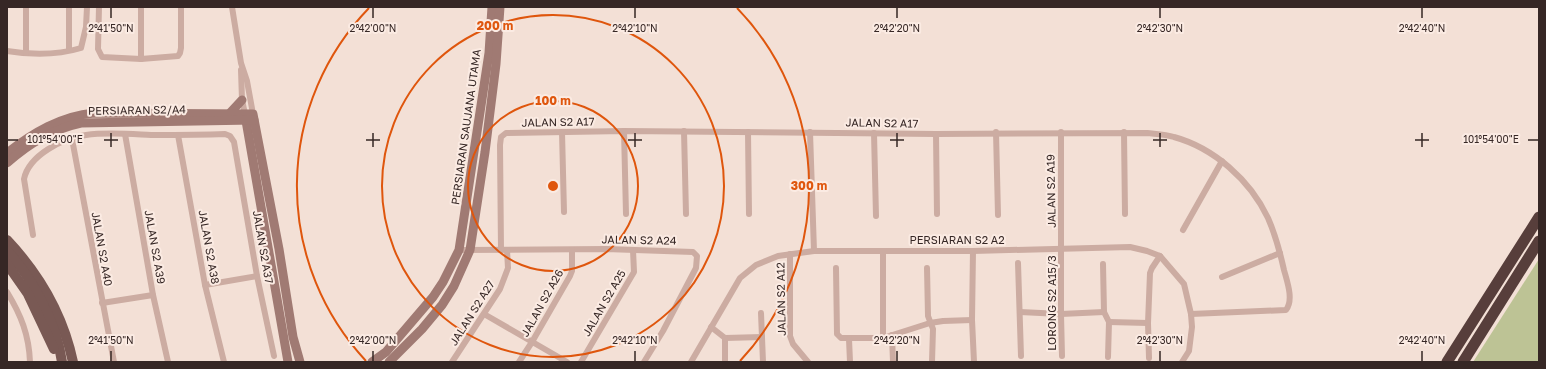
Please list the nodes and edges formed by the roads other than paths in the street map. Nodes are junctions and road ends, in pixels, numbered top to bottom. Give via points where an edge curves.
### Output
1 (26, 7) edge
2 (70, 7) edge
3 (87, 7) edge
4 (99, 7) edge
5 (141, 7) edge
6 (181, 7) edge
7 (232, 7) edge
8 (492, 7) edge
9 (500, 7) edge
10 (69, 50) junction
11 (7, 51) edge
12 (26, 53) junction
13 (141, 58) junction
14 (241, 63) junction
15 (242, 100) junction
16 (229, 114) junction
17 (250, 117) junction
18 (624, 131) junction
19 (684, 131) junction
20 (562, 132) junction
21 (748, 132) junction
22 (810, 132) junction
23 (996, 132) junction
24 (1061, 132) junction
25 (1124, 132) junction
26 (874, 133) junction
27 (126, 134) junction
28 (936, 134) junction
29 (178, 135) junction
30 (72, 139) junction
31 (7, 153) edge
32 (1222, 161) junction
33 (7, 163) edge
34 (564, 212) dead end
35 (626, 214) dead end
36 (686, 214) dead end
37 (749, 214) dead end
38 (937, 214) dead end
39 (1125, 214) dead end
40 (998, 215) dead end
41 (876, 216) dead end
42 (1539, 217) edge
43 (1183, 230) dead end
44 (33, 235) dead end
45 (7, 240) edge
46 (1539, 241) edge
47 (1062, 249) junction
48 (459, 250) junction
49 (470, 250) junction
50 (504, 250) junction
51 (572, 250) junction
52 (633, 250) junction
53 (7, 251) edge
54 (814, 251) junction
55 (883, 251) junction
56 (972, 251) junction
57 (1280, 253) junction
58 (790, 254) junction
59 (1160, 256) junction
60 (1018, 263) dead end
61 (7, 264) edge
62 (1104, 264) dead end
63 (836, 268) dead end
64 (927, 268) dead end
65 (257, 276) junction
66 (1222, 277) dead end
67 (205, 285) junction
68 (7, 292) edge
69 (153, 295) junction
70 (102, 304) junction
71 (1020, 312) junction
72 (1104, 312) junction
73 (761, 313) dead end
74 (484, 314) junction
75 (1061, 314) junction
76 (1191, 314) junction
77 (972, 320) junction
78 (1109, 322) junction
79 (930, 323) junction
80 (1148, 323) junction
81 (711, 327) junction
82 (892, 335) junction
83 (762, 337) junction
84 (725, 338) junction
85 (883, 338) junction
86 (849, 339) junction
87 (532, 342) junction
88 (274, 356) dead end
89 (1021, 356) dead end
90 (1062, 356) dead end
91 (1108, 357) dead end
92 (1149, 358) dead end
93 (30, 362) edge
94 (59, 362) edge
95 (62, 362) edge
96 (73, 362) edge
97 (114, 362) edge
98 (168, 362) edge
99 (224, 362) edge
100 (288, 362) edge
101 (300, 362) edge
102 (372, 362) edge
103 (389, 362) edge
104 (452, 362) edge
105 (519, 362) edge
106 (567, 362) edge
107 (581, 362) edge
108 (644, 362) edge
109 (691, 362) edge
110 (725, 362) edge
111 (763, 362) edge
112 (808, 362) edge
113 (850, 362) edge
114 (893, 362) edge
115 (932, 362) edge
116 (974, 362) edge
117 (1182, 362) edge
118 (1447, 362) edge
119 (1463, 362) edge

1 - 12 street
2 - 10 street
3 - 10 street via 81,48
4 - 13 street via 98,49 102,57
5 - 13 street
6 - 13 street via 181,48 178,56
7 - 14 street
8 - 48 street, PERSIARAN SAUJANA UTAMA via 489,53
9 - 49 street, PERSIARAN SAUJANA UTAMA via 496,64
10 - 12 street
11 - 12 street
14 - 15 street
14 - 17 street via 247,81
15 - 16 street
15 - 17 street
16 - 17 street, PERSIARAN S2/A4
16 - 31 street, PERSIARAN S2/A4 via 80,114 38,131
17 - 33 street, PERSIARAN S2/A4 via 81,123 38,140
17 - 100 street
17 - 101 street via 279,249 293,337
18 - 19 street, JALAN S2 A17
18 - 20 street, JALAN S2 A17
18 - 35 street
19 - 21 street, JALAN S2 A17
19 - 36 street
20 - 34 street
20 - 50 street, JALAN S2 A17 via 506,133 501,137
21 - 22 street, JALAN S2 A17
21 - 37 street
22 - 26 street, JALAN S2 A17
22 - 54 street
23 - 24 street, JALAN S2 A17
23 - 28 street, JALAN S2 A17
23 - 40 street
24 - 25 street, JALAN S2 A17
24 - 47 street, JALAN S2 A19
25 - 32 street, JALAN S2 A17 via 1174,137 1204,149
25 - 39 street
26 - 28 street, JALAN S2 A17
26 - 41 street
27 - 29 street
27 - 30 street via 86,135
27 - 69 street, JALAN S2 A39
28 - 38 street
29 - 65 street, JALAN S2 A37 via 225,134 234,142
29 - 67 street, JALAN S2 A38
30 - 44 street via 42,154 26,171 24,179
30 - 70 street, JALAN S2 A40
32 - 43 street
32 - 57 street, JALAN S2 A17 via 1238,175 1255,196 1267,217
42 - 118 highway
45 - 96 main road via 25,259 52,302 68,338
46 - 119 highway
47 - 56 street, PERSIARAN S2 A2
47 - 59 street, PERSIARAN S2 A2 via 1130,247
47 - 75 street, LORONG S2 A15/3
48 - 49 street, JALAN S2 A24
48 - 102 street, PERSIARAN SAUJANA UTAMA via 433,297 386,352
49 - 50 street, JALAN S2 A24
49 - 103 street, PERSIARAN SAUJANA UTAMA via 454,286 442,305
50 - 51 street, JALAN S2 A24
50 - 74 street, JALAN S2 A27 via 508,268 506,276
51 - 52 street, JALAN S2 A24
51 - 87 street, JALAN S2 A26 via 570,276
52 - 107 street, JALAN S2 A25 via 634,272
52 - 108 street, JALAN S2 A24 via 687,251 694,252 697,256 696,268
53 - 95 main road via 33,286 46,310
54 - 55 street, PERSIARAN S2 A2
54 - 58 street, PERSIARAN S2 A2
55 - 56 street, PERSIARAN S2 A2
55 - 85 street
56 - 77 street
57 - 66 street
57 - 76 street, JALAN S2 A17 via 1289,290 1289,307 1286,310
58 - 81 street, PERSIARAN S2 A2 via 756,265 740,278
58 - 112 street, JALAN S2 A12 via 790,336 793,344
59 - 76 street via 1184,284
59 - 80 street via 1150,273
60 - 71 street
61 - 94 main road via 42,320
62 - 72 street
63 - 86 street via 837,334
64 - 79 street
65 - 67 street
65 - 88 street, JALAN S2 A37
67 - 99 street, JALAN S2 A38
68 - 93 street via 18,311 30,345
69 - 70 street
69 - 98 street, JALAN S2 A39
70 - 97 street, JALAN S2 A40
71 - 75 street
71 - 89 street
72 - 75 street
72 - 78 street
73 - 83 street
74 - 87 street
74 - 104 street, JALAN S2 A27
75 - 90 street, LORONG S2 A15/3
76 - 117 street via 1189,351
77 - 79 street
77 - 116 street
78 - 80 street
78 - 91 street
79 - 82 street
79 - 115 street via 933,329
80 - 92 street
81 - 84 street
81 - 109 street, PERSIARAN S2 A2
82 - 85 street
82 - 114 street
83 - 84 street
83 - 111 street
84 - 110 street
85 - 86 street
86 - 113 street
87 - 105 street, JALAN S2 A26
87 - 106 street

